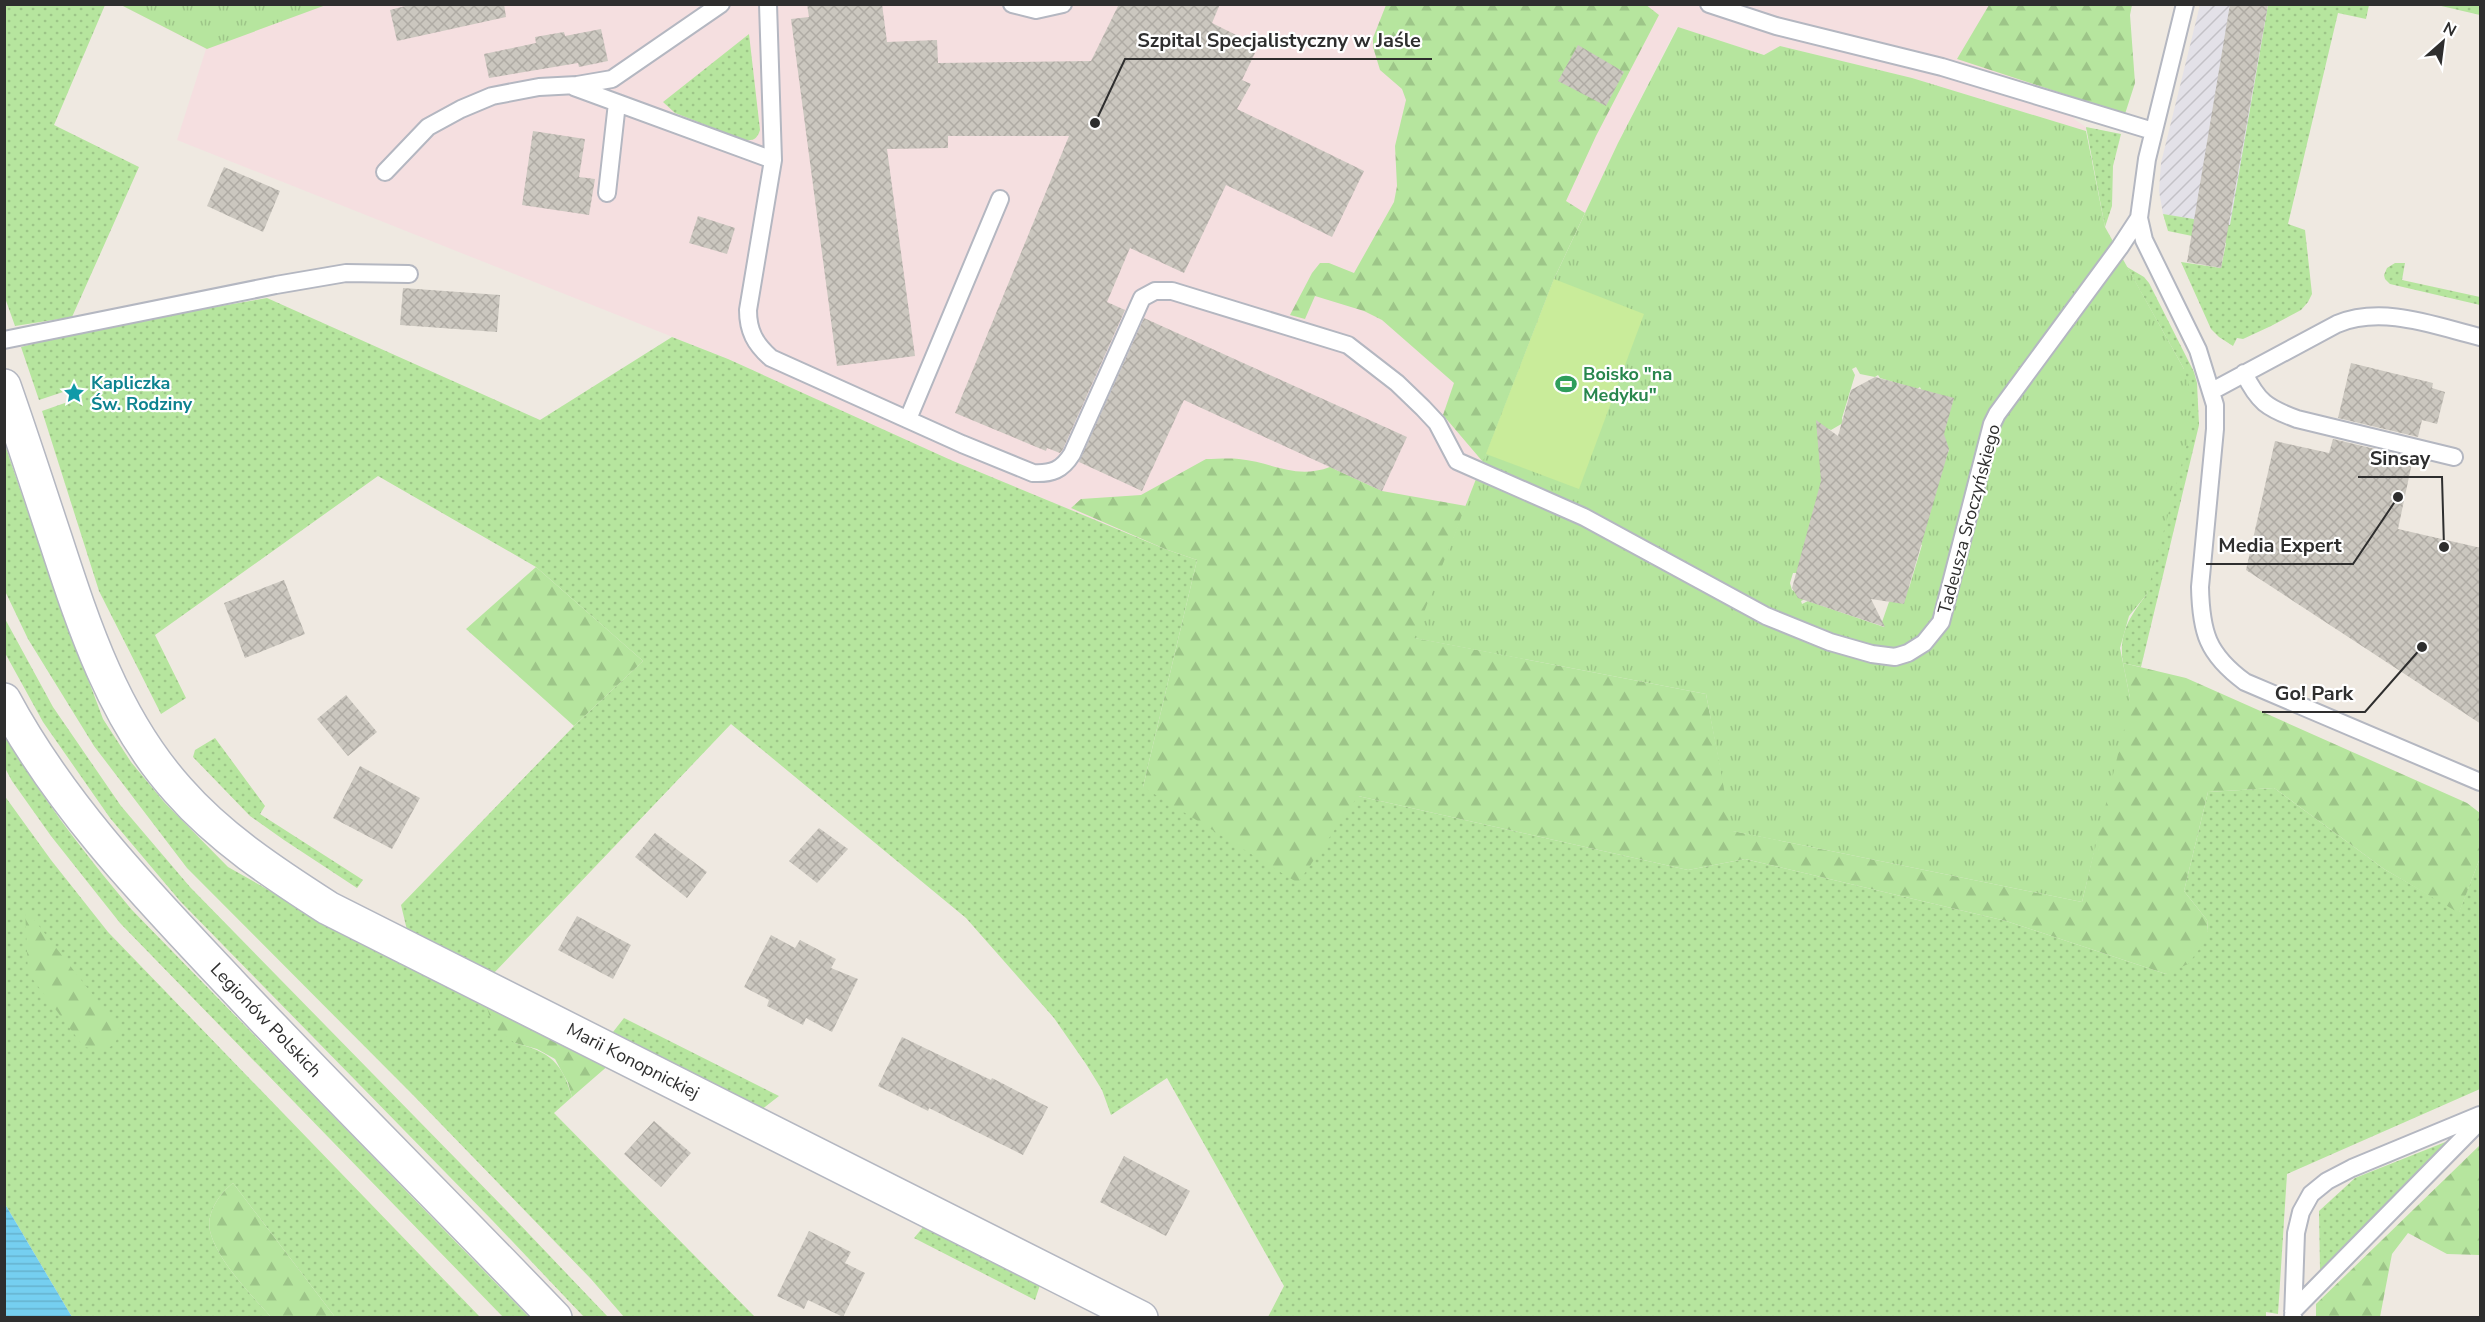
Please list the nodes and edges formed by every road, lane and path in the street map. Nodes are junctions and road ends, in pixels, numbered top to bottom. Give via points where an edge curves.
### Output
1 (721, 4) edge
2 (768, 4) edge
3 (1012, 4) edge
4 (1063, 4) edge
5 (1709, 4) edge
6 (2184, 4) edge
7 (568, 85) junction
8 (617, 103) junction
9 (2153, 131) junction
10 (773, 160) junction
11 (385, 172) dead end
12 (607, 193) dead end
13 (1000, 199) dead end
14 (2139, 218) junction
15 (409, 274) dead end
16 (2481, 336) edge
17 (4, 340) edge
18 (2244, 373) junction
19 (4, 386) edge
20 (2212, 391) junction
21 (908, 419) junction
22 (2454, 457) dead end
23 (4, 700) edge
24 (2481, 782) edge
25 (2481, 1115) edge
26 (2481, 1121) edge
27 (2293, 1314) edge
28 (555, 1317) edge
29 (1142, 1317) edge

1 - 7 lane via 612,79
2 - 10 lane
3 - 4 lane via 1036,10
5 - 9 lane
6 - 9 lane, Tadeusza Sroczyńskiego
7 - 8 lane
7 - 11 lane via 492,96 461,110 428,127
8 - 10 lane
8 - 12 lane
9 - 14 lane, Tadeusza Sroczyńskiego
10 - 21 lane via 748,310 752,336 771,358
13 - 21 lane
14 - 20 lane, Tadeusza Sroczyńskiego via 2144,240 2186,323
14 - 21 lane, Tadeusza Sroczyńskiego via 1997,414 1941,622 1924,643 1895,657 1830,642 1766,616 1584,517 1457,461 1437,423 1423,408 1348,345 1172,291 1155,291 1139,303 1072,454 1065,465 1053,472 1033,473
15 - 17 lane via 346,273
16 - 18 lane via 2391,317 2360,317 2337,324
18 - 20 lane
18 - 22 lane via 2261,402 2273,411
19 - 29 street, Marii Konopnickiej via 74,597 116,699 154,761 178,791 244,851 328,908
20 - 24 lane, Tadeusza Sroczyńskiego via 2215,429 2200,587 2201,610 2214,654 2245,682
23 - 28 street, Legionów Polskich via 46,768 137,885
25 - 27 lane via 2352,1168 2311,1194 2296,1233
26 - 27 lane

